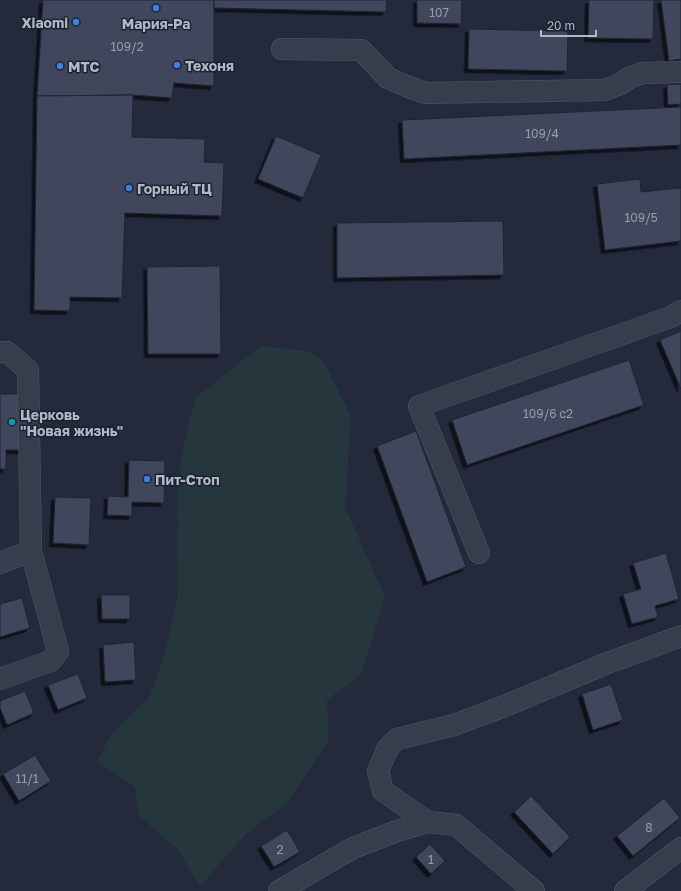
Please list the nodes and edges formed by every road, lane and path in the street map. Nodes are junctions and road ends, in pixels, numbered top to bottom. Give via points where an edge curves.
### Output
1 (282, 49) dead end
2 (681, 72) edge
3 (681, 312) edge
4 (0, 352) edge
5 (31, 551) junction
6 (479, 553) dead end
7 (0, 563) edge
8 (681, 636) edge
9 (0, 679) edge
10 (428, 822) junction
11 (681, 848) edge
12 (279, 891) edge
13 (534, 891) edge
14 (625, 891) edge

1 - 2 street via 361,50 388,78 426,93 605,90 642,73
3 - 6 street via 420,406
4 - 5 street via 7,352 28,370
5 - 7 street
5 - 9 street via 58,651 50,661
8 - 10 street via 604,664 454,726 397,739 388,748 378,771 383,791
10 - 12 street via 353,848
10 - 13 street via 456,825
11 - 14 street

